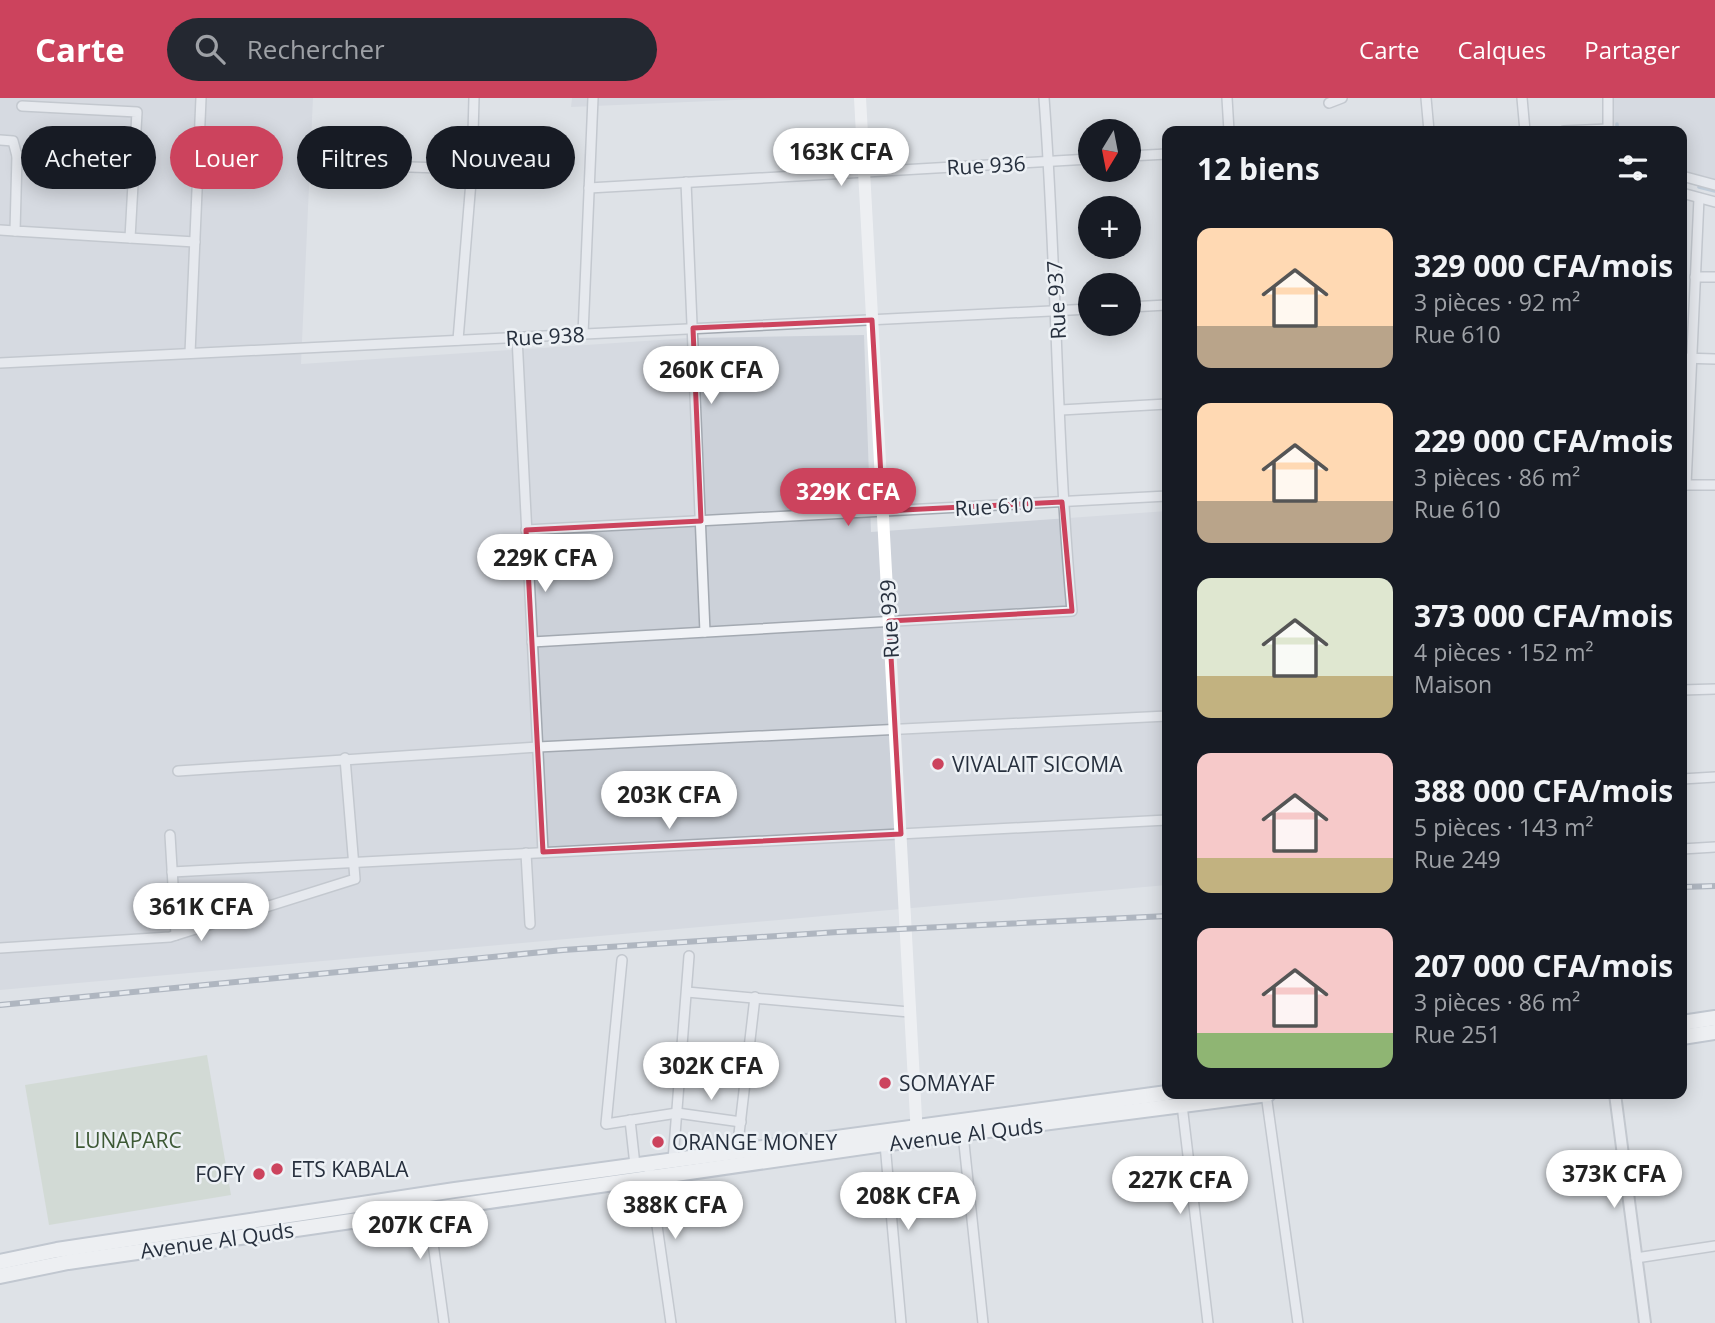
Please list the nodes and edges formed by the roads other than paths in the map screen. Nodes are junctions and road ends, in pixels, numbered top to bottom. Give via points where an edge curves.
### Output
1 (201, 98) edge
2 (474, 98) edge
3 (593, 98) edge
4 (860, 98) edge
5 (1044, 98) edge
6 (1227, 98) edge
7 (1342, 98) edge
8 (1426, 98) edge
9 (1522, 98) edge
10 (1608, 98) edge
11 (1329, 103) dead end
12 (22, 106) dead end
13 (136, 126) edge
14 (473, 126) edge
15 (1229, 126) edge
16 (1429, 126) edge
17 (1525, 126) edge
18 (1608, 126) edge
19 (0, 140) edge
20 (1162, 154) edge
21 (1141, 155) edge
22 (17, 156) junction
23 (21, 156) edge
24 (1078, 160) edge
25 (1049, 161) junction
26 (864, 172) junction
27 (1687, 177) edge
28 (686, 182) junction
29 (1715, 185) edge
30 (589, 188) junction
31 (132, 189) edge
32 (470, 189) edge
33 (1687, 195) edge
34 (1699, 198) junction
35 (1715, 202) edge
36 (0, 230) edge
37 (15, 231) junction
38 (130, 238) junction
39 (195, 242) junction
40 (1695, 277) junction
41 (1715, 278) edge
42 (1162, 305) edge
43 (1141, 306) edge
44 (1078, 310) edge
45 (1056, 311) junction
46 (872, 320) junction
47 (693, 328) junction
48 (583, 334) junction
49 (517, 337) junction
50 (458, 340) junction
51 (190, 353) junction
52 (1687, 358) edge
53 (1715, 359) edge
54 (0, 363) edge
55 (1162, 404) edge
56 (1061, 410) junction
57 (1687, 485) edge
58 (1715, 485) edge
59 (1162, 496) edge
60 (1062, 502) junction
61 (883, 511) junction
62 (701, 521) junction
63 (526, 530) junction
64 (889, 621) junction
65 (705, 632) junction
66 (532, 642) junction
67 (1715, 689) edge
68 (1687, 690) edge
69 (1162, 716) edge
70 (895, 730) junction
71 (538, 747) junction
72 (345, 758) junction
73 (178, 771) dead end
74 (1715, 777) edge
75 (1687, 779) edge
76 (1162, 820) edge
77 (901, 834) junction
78 (170, 835) dead end
79 (1715, 847) edge
80 (1687, 849) edge
81 (543, 852) junction
82 (526, 853) junction
83 (353, 863) junction
84 (172, 872) junction
85 (530, 924) dead end
86 (176, 935) junction
87 (0, 948) edge
88 (690, 956) dead end
89 (622, 960) dead end
90 (687, 992) junction
91 (755, 998) junction
92 (909, 1012) junction
93 (1715, 1018) edge
94 (1687, 1022) edge
95 (1715, 1032) edge
96 (1687, 1036) edge
97 (1162, 1094) edge
98 (1228, 1099) edge
99 (1268, 1099) edge
100 (1616, 1099) edge
101 (1182, 1105) junction
102 (677, 1113) junction
103 (630, 1120) junction
104 (741, 1122) junction
105 (917, 1133) junction
106 (963, 1134) junction
107 (885, 1144) junction
108 (737, 1151) junction
109 (673, 1160) junction
110 (644, 1169) junction
111 (426, 1194) junction
112 (428, 1210) junction
113 (1715, 1246) edge
114 (1636, 1258) junction
115 (0, 1262) edge
116 (0, 1276) edge
117 (444, 1323) edge
118 (671, 1323) edge
119 (901, 1323) edge
120 (983, 1323) edge
121 (1208, 1323) edge
122 (1298, 1323) edge
123 (1645, 1323) edge

1 - 39 street
2 - 14 street
3 - 30 street
4 - 26 main road, Rue 939
5 - 25 street, Rue 937
6 - 15 street
7 - 11 street
8 - 16 street
9 - 17 street
10 - 18 street
12 - 13 street via 137,112
19 - 22 street via 13,141
20 - 21 street
22 - 23 street
22 - 37 street
24 - 25 street, Rue 936
25 - 26 street, Rue 936
25 - 45 street, Rue 937
26 - 28 street, Rue 936
26 - 46 main road, Rue 939
27 - 29 street
28 - 30 street, Rue 936
28 - 47 street
30 - 48 street
31 - 38 street
32 - 50 street
33 - 34 street
34 - 35 street
34 - 40 street
36 - 37 street
37 - 38 street
38 - 39 street
39 - 51 street
40 - 41 street
40 - 52 street
42 - 43 street
44 - 45 street, Rue 938
45 - 46 street, Rue 938
45 - 56 street, Rue 937
46 - 47 street, Rue 938
46 - 61 main road, Rue 939
47 - 48 street, Rue 938
47 - 62 street
48 - 49 street, Rue 938
49 - 50 street, Rue 938
49 - 63 street
50 - 51 street, Rue 938
51 - 54 street, Rue 938
52 - 53 street
55 - 56 street
56 - 60 street, Rue 937
57 - 58 street
59 - 60 street, Rue 610
60 - 61 street, Rue 610
60 - 64 street, Rue 937 via 1072,611
61 - 62 street, Rue 610
61 - 64 main road, Rue 939
62 - 63 street, Rue 610
62 - 65 street
63 - 66 street
64 - 65 street
64 - 70 main road, Rue 939
65 - 66 street
66 - 71 street
67 - 68 street
69 - 70 street
70 - 71 street
70 - 77 main road, Rue 939
71 - 72 street
71 - 81 street
72 - 73 street
72 - 83 street
74 - 75 street
76 - 77 street
77 - 81 street
77 - 92 main road, Rue 939
78 - 84 street
79 - 80 street
81 - 82 street
82 - 83 street
82 - 85 street
83 - 84 street
83 - 86 street via 355,878
84 - 86 street
86 - 87 street
88 - 90 street
89 - 103 street via 606,1124
90 - 91 street
90 - 102 street
91 - 92 street
91 - 104 street
92 - 105 main road, Rue 939
93 - 94 main road
95 - 96 main road
97 - 105 main road, Avenue Al Quds
98 - 101 main road, Avenue Al Quds
99 - 122 street
100 - 114 street
101 - 106 main road, Avenue Al Quds
101 - 121 street
102 - 103 street
102 - 104 street
102 - 109 street
103 - 110 street
104 - 108 street
105 - 106 main road, Avenue Al Quds
105 - 107 main road, Avenue Al Quds
105 - 108 main road, Avenue Al Quds
106 - 120 street
107 - 110 main road, Avenue Al Quds
107 - 119 street
108 - 109 main road, Avenue Al Quds
109 - 110 main road, Avenue Al Quds
110 - 111 main road, Avenue Al Quds
110 - 112 main road, Avenue Al Quds
110 - 118 street
111 - 112 street
111 - 115 main road, Avenue Al Quds
112 - 116 main road, Avenue Al Quds
112 - 117 street
113 - 114 street
114 - 123 street

